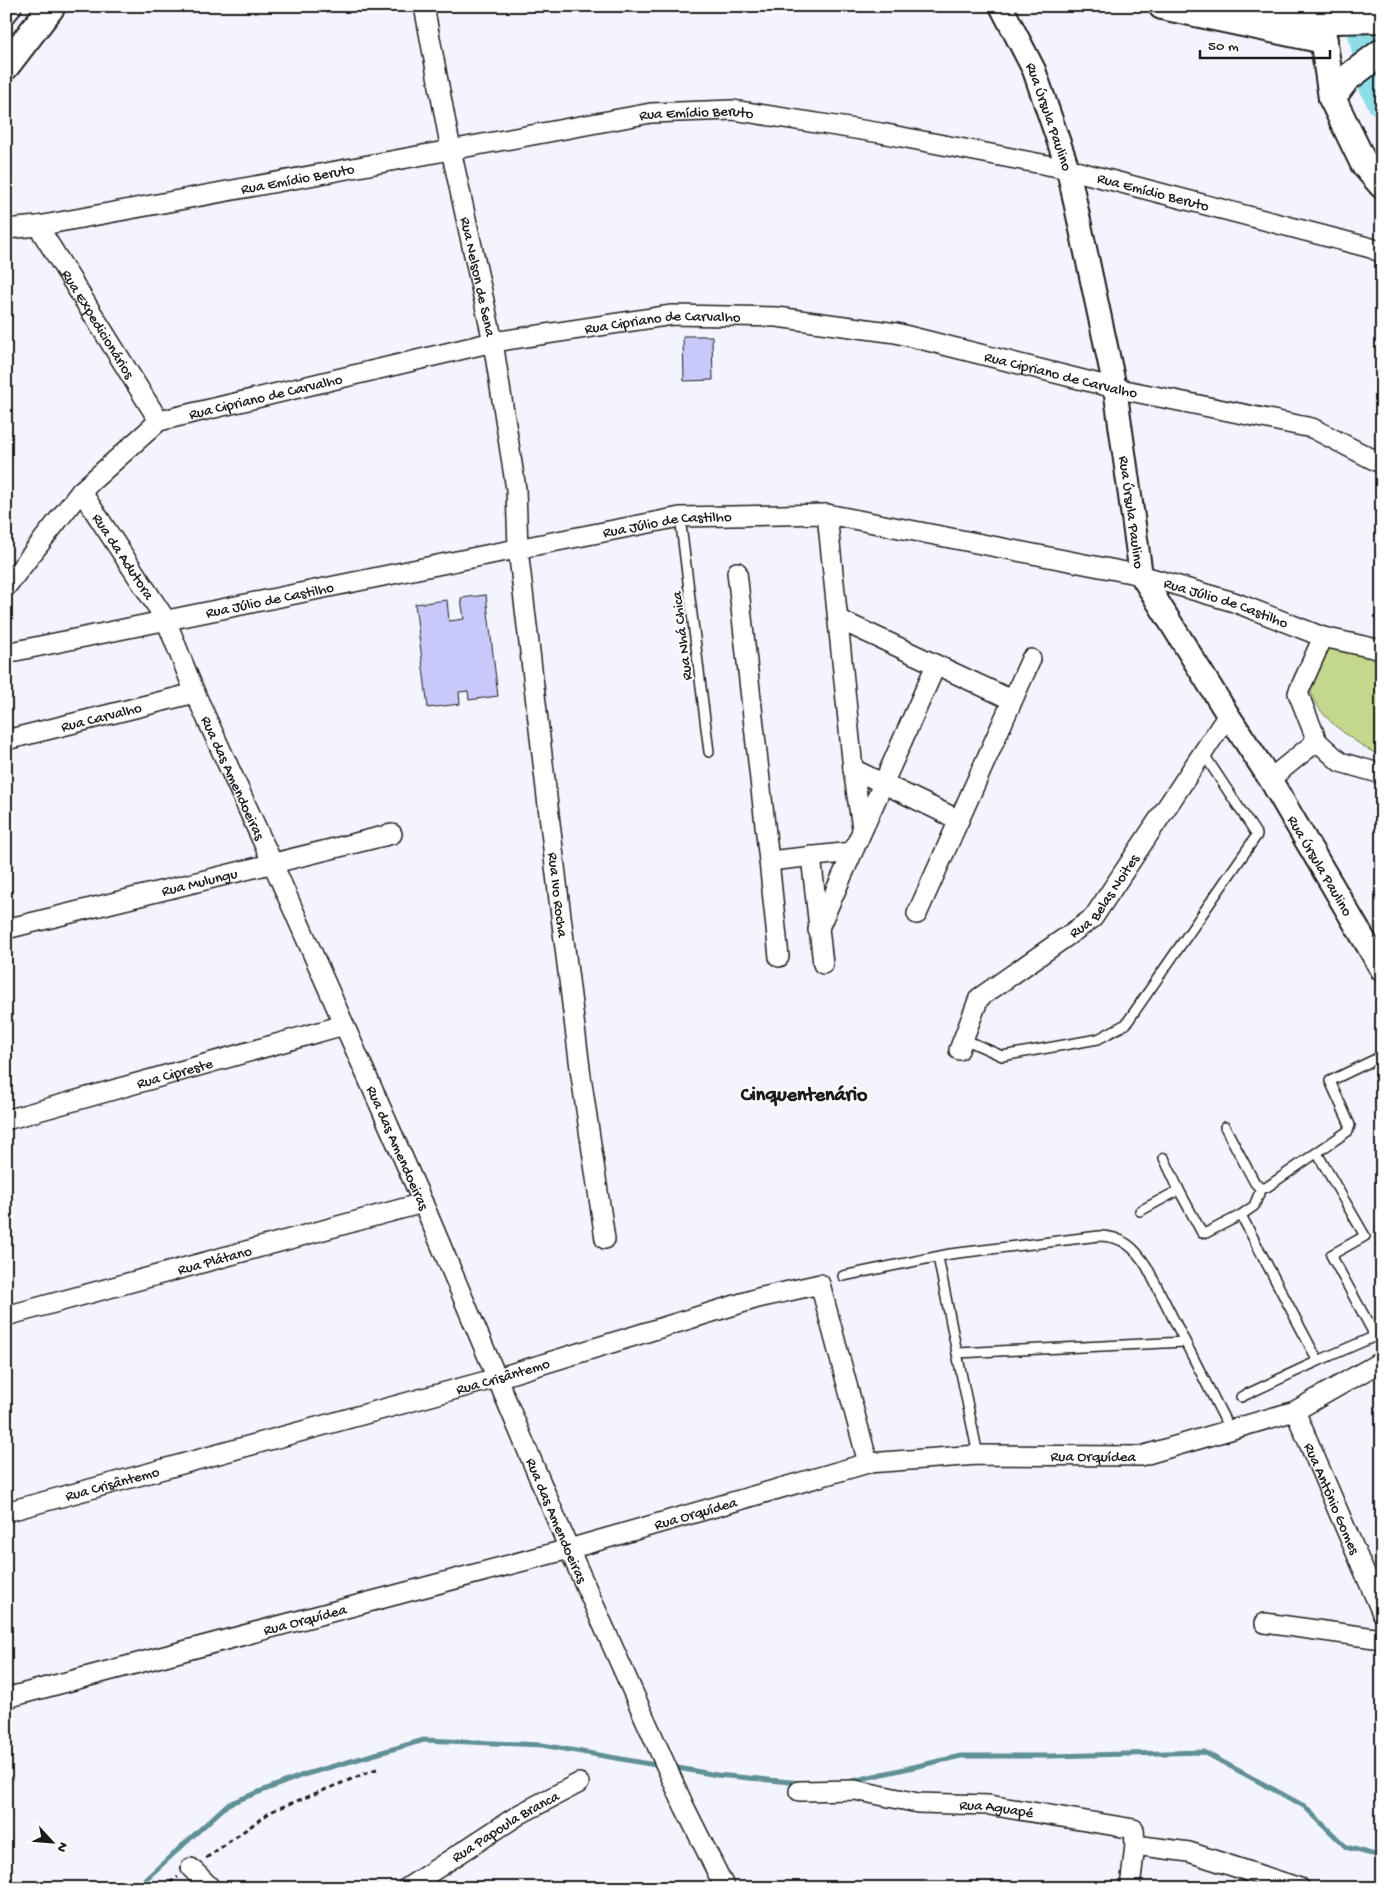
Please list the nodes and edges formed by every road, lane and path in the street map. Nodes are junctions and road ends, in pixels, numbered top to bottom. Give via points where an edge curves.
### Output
1 (52, 6) edge
2 (424, 6) edge
3 (1001, 6) edge
4 (1162, 6) edge
5 (1271, 6) edge
6 (1382, 19) edge
7 (1324, 21) edge
8 (1382, 52) edge
9 (6, 66) edge
10 (1339, 89) junction
11 (451, 150) junction
12 (1068, 169) junction
13 (1382, 185) edge
14 (38, 226) junction
15 (6, 229) edge
16 (1382, 253) edge
17 (493, 342) junction
18 (1115, 388) junction
19 (159, 421) junction
20 (1382, 464) edge
21 (81, 492) junction
22 (827, 514) junction
23 (680, 517) junction
24 (518, 549) junction
25 (737, 572) dead end
26 (1141, 574) junction
27 (6, 587) edge
28 (838, 619) junction
29 (166, 620) junction
30 (1323, 637) junction
31 (1382, 650) edge
32 (6, 653) edge
33 (1031, 659) dead end
34 (936, 664) junction
35 (195, 692) junction
36 (1012, 700) junction
37 (1228, 715) junction
38 (6, 740) edge
39 (1317, 741) junction
40 (709, 752) dead end
41 (1203, 753) junction
42 (853, 769) junction
43 (1382, 774) edge
44 (1270, 779) junction
45 (882, 782) junction
46 (959, 820) junction
47 (862, 828) junction
48 (392, 834) dead end
49 (852, 852) junction
50 (811, 856) junction
51 (769, 861) junction
52 (273, 864) junction
53 (917, 914) dead end
54 (6, 929) edge
55 (818, 930) junction
56 (779, 957) dead end
57 (823, 964) dead end
58 (1382, 970) edge
59 (344, 1025) junction
60 (962, 1045) joint
61 (1382, 1056) edge
62 (6, 1120) edge
63 (1225, 1127) dead end
64 (1317, 1154) junction
65 (1164, 1158) dead end
66 (1261, 1189) junction
67 (1179, 1190) junction
68 (423, 1203) junction
69 (1140, 1211) dead end
70 (1241, 1215) junction
71 (606, 1239) dead end
72 (938, 1257) junction
73 (843, 1276) dead end
74 (6, 1316) edge
75 (1185, 1342) junction
76 (958, 1353) junction
77 (1318, 1361) junction
78 (1382, 1361) edge
79 (497, 1378) junction
80 (1240, 1397) dead end
81 (1295, 1411) junction
82 (1230, 1430) junction
83 (978, 1455) junction
84 (868, 1463) junction
85 (6, 1512) edge
86 (569, 1548) junction
87 (1382, 1613) edge
88 (1265, 1623) dead end
89 (1382, 1639) edge
90 (6, 1698) edge
91 (379, 1768) dead end
92 (579, 1783) dead end
93 (799, 1791) dead end
94 (1135, 1845) junction
95 (191, 1868) junction
96 (162, 1888) edge
97 (211, 1888) edge
98 (407, 1888) edge
99 (725, 1888) edge
100 (1130, 1888) edge
101 (1300, 1888) edge

1 - 9 main road
2 - 11 street, Rua Nelson de Sena
3 - 12 street, Rua Úrsula Paulino via 1034,70
4 - 7 main road
5 - 7 main road
6 - 7 main road
7 - 10 main road
8 - 10 main road
10 - 13 main road via 1364,164
11 - 12 street, Rua Emídio Beruto via 651,113 733,110 881,133
11 - 14 street, Rua Emídio Beruto
11 - 17 street, Rua Nelson de Sena
12 - 16 street, Rua Emídio Beruto
12 - 18 street, Rua Úrsula Paulino
14 - 15 street, Rua Emídio Beruto
14 - 19 street, Rua Expedicionários
17 - 18 street, Rua Cipriano de Carvalho via 672,315 777,317 896,333
17 - 19 street, Rua Cipriano de Carvalho
17 - 24 street, Rua Nelson de Sena via 516,489
18 - 20 street, Rua Cipriano de Carvalho via 1312,428
18 - 26 street, Rua Úrsula Paulino
19 - 21 street, Rua Cipriano de Carvalho
21 - 27 street, Rua Cipriano de Carvalho
21 - 29 street, Rua da Adutora
22 - 23 street, Rua Júlio de Castilho
22 - 26 street, Rua Júlio de Castilho
22 - 28 street
23 - 24 street, Rua Júlio de Castilho
23 - 40 lane, Rua Nhá Chica
24 - 29 street, Rua Júlio de Castilho
24 - 71 street, Rua Ivo Rocha via 581,1076
25 - 51 street
26 - 30 street, Rua Júlio de Castilho via 1234,602
26 - 37 street, Rua Úrsula Paulino
28 - 34 street
28 - 42 street
29 - 32 street, Rua Júlio de Castilho
29 - 35 street, Rua das Amendoeiras
30 - 31 street, Rua Júlio de Castilho
30 - 39 street via 1298,693
33 - 36 street
34 - 36 street
34 - 45 street
35 - 38 street, Rua Carvalho
35 - 52 street, Rua das Amendoeiras
36 - 46 street
37 - 41 street, Rua Belas Noites
37 - 44 street, Rua Úrsula Paulino
39 - 43 street via 1340,762
39 - 44 street
41 - 60 street, Rua Belas Noites via 1093,918 978,998
41 - 60 lane via 1257,834 1126,1024 1098,1039 1002,1056
42 - 45 street
42 - 47 street
44 - 58 street, Rua Úrsula Paulino
45 - 46 street
45 - 47 street
46 - 53 street
47 - 49 street
48 - 52 street, Rua Mulungu
49 - 50 street
49 - 55 street
50 - 51 street
50 - 55 street
51 - 56 street
52 - 54 street, Rua Mulungu
52 - 59 street, Rua das Amendoeiras
55 - 57 street
59 - 62 street, Rua Cipreste
59 - 68 street, Rua das Amendoeiras
61 - 64 lane via 1330,1081 1350,1128
63 - 66 lane
64 - 66 lane
64 - 77 lane via 1365,1236 1332,1255 1373,1336
65 - 67 lane
66 - 70 lane via 1254,1206
67 - 69 lane
67 - 70 lane via 1202,1232 1206,1233
68 - 74 street, Rua Plátano
68 - 79 street, Rua das Amendoeiras
70 - 77 lane
72 - 73 lane
72 - 75 lane via 1099,1236 1116,1238 1133,1247 1141,1257
72 - 76 lane
75 - 76 lane
75 - 82 lane
76 - 83 lane
77 - 80 lane
78 - 81 street, Rua Orquídea
79 - 84 street, Rua Crisântemo via 758,1298 820,1284
79 - 85 street, Rua Crisântemo
79 - 86 street, Rua das Amendoeiras
81 - 82 street, Rua Orquídea
81 - 87 street, Rua Antônio Gomes
82 - 83 street, Rua Orquídea via 1141,1456
83 - 84 street, Rua Orquídea
84 - 86 street, Rua Orquídea
86 - 90 street, Rua Orquídea
86 - 99 street, Rua das Amendoeiras via 684,1806
88 - 89 street
91 - 95 path via 272,1812
92 - 98 street, Rua Papoula Branca via 520,1814
93 - 94 street, Rua Aguapé via 855,1790 918,1803 1008,1808 1134,1829
94 - 100 street
94 - 101 street via 1189,1852
95 - 96 path
95 - 97 street

